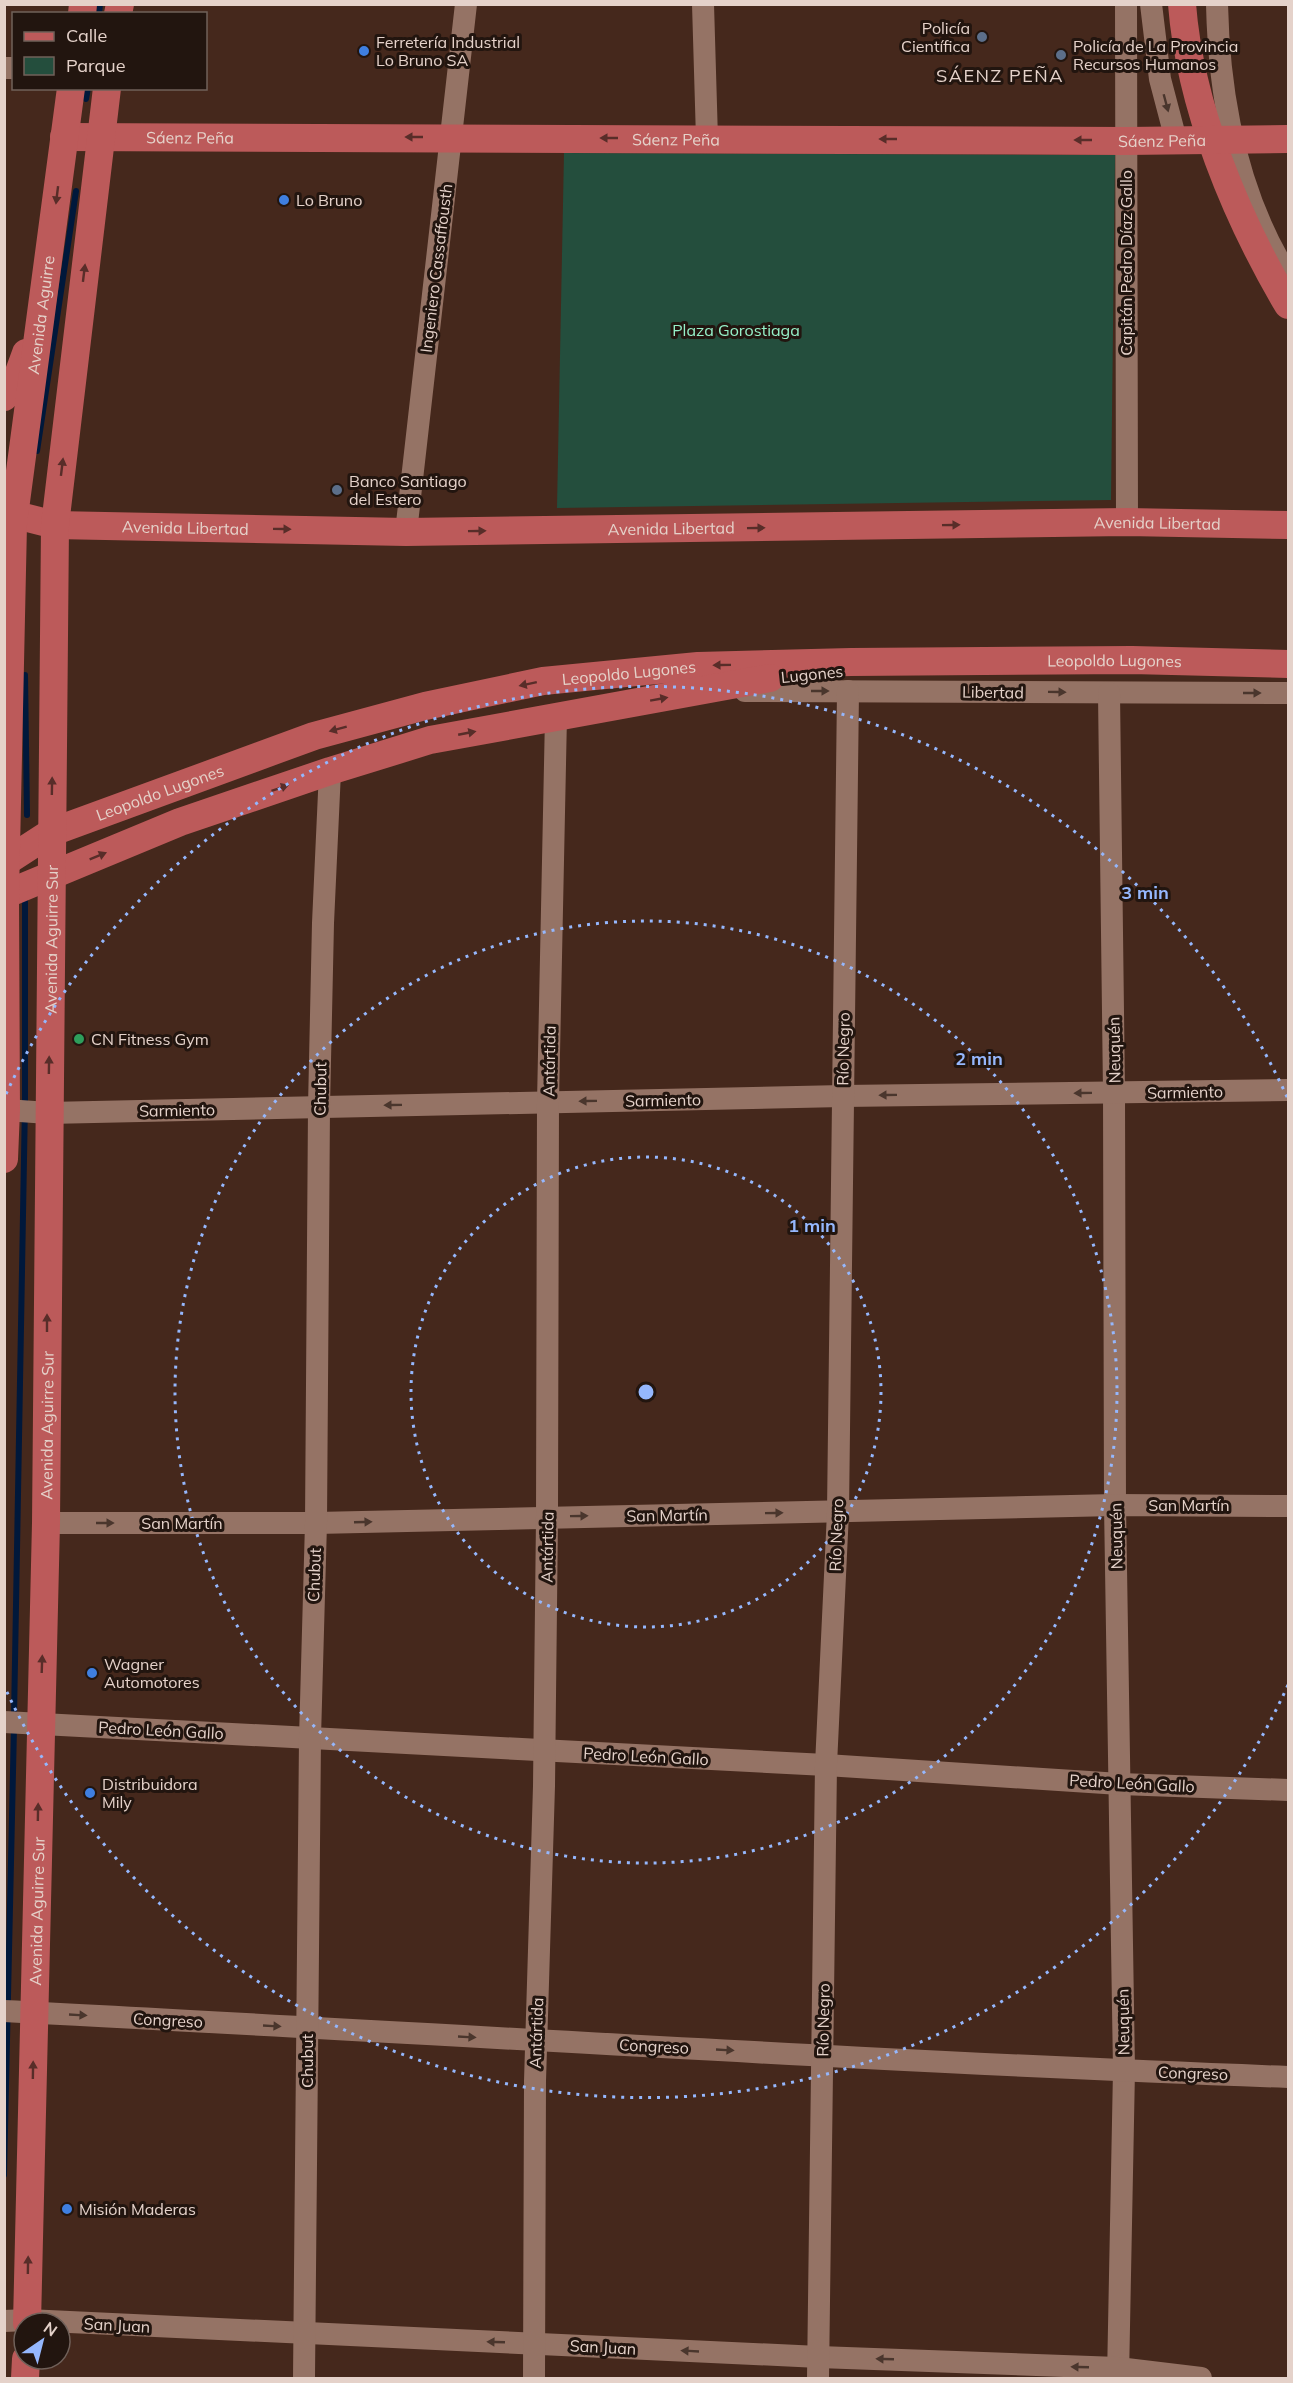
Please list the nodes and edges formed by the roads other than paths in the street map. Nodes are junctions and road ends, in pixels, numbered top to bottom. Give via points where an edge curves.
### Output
1 (466, 4) edge
2 (703, 4) edge
3 (1126, 4) edge
4 (1150, 4) edge
5 (1182, 4) edge
6 (1204, 4) edge
7 (1216, 4) edge
8 (1222, 80) junction
9 (71, 90) edge
10 (107, 90) edge
11 (100, 136) junction
12 (64, 137) junction
13 (451, 137) junction
14 (707, 139) junction
15 (1233, 139) junction
16 (1288, 139) edge
17 (1176, 140) junction
18 (1126, 141) junction
19 (1285, 264) edge
20 (1288, 305) edge
21 (43, 306) junction
22 (4, 397) edge
23 (9, 513) edge
24 (1127, 522) junction
25 (55, 525) junction
26 (1288, 525) edge
27 (406, 532) junction
28 (8, 542) edge
29 (7, 630) edge
30 (927, 662) junction
31 (1288, 664) edge
32 (698, 691) junction
33 (848, 691) junction
34 (1109, 693) junction
35 (1288, 693) edge
36 (556, 716) junction
37 (330, 771) junction
38 (52, 832) junction
39 (5, 863) edge
40 (52, 875) junction
41 (5, 895) edge
42 (1288, 1090) edge
43 (1114, 1092) junction
44 (843, 1096) junction
45 (548, 1102) junction
46 (320, 1107) junction
47 (27, 1112) junction
48 (4, 1159) edge
49 (1115, 1505) junction
50 (1288, 1506) edge
51 (838, 1512) junction
52 (548, 1517) junction
53 (46, 1523) junction
54 (316, 1523) junction
55 (4, 1722) edge
56 (36, 1723) junction
57 (310, 1738) junction
58 (544, 1751) junction
59 (826, 1765) junction
60 (1120, 1784) junction
61 (1288, 1790) edge
62 (19, 2012) edge
63 (308, 2028) junction
64 (536, 2041) junction
65 (823, 2054) junction
66 (1124, 2070) junction
67 (1288, 2077) edge
68 (17, 2311) edge
69 (72, 2323) edge
70 (306, 2334) junction
71 (534, 2343) junction
72 (819, 2368) edge
73 (1118, 2373) edge
74 (304, 2379) edge
75 (534, 2379) edge
76 (1201, 2379) edge

1 - 13 street, Ingeniero Cassaffousth
2 - 14 street
3 - 18 street, Capitán Pedro Díaz Gallo
4 -> 17 street via 1160,79
5 - 20 main road via 1184,35 1215,148 1236,206
6 - 8 street
7 - 8 street
8 - 15 street
9 - 12 main road, Avenida Aguirre
10 - 11 main road
11 - 12 main road, Sáenz Peña
13 -> 11 main road, Sáenz Peña
25 -> 11 main road
12 -> 21 main road, Avenida Aguirre
14 -> 13 main road, Sáenz Peña
13 - 27 street, Ingeniero Cassaffousth
18 -> 14 main road, Sáenz Peña
15 - 16 main road, Sáenz Peña
15 - 17 main road, Sáenz Peña
15 - 19 street via 1257,214
17 - 18 main road, Sáenz Peña
18 - 24 street, Capitán Pedro Díaz Gallo
21 - 22 main road via 15,383
21 - 23 main road, Avenida Aguirre
23 - 25 main road, Avenida Libertad
23 - 28 main road, Avenida Aguirre
24 - 26 main road, Avenida Libertad
27 -> 24 main road, Avenida Libertad
25 -> 27 main road, Avenida Libertad
25 - 28 main road, Avenida Libertad
38 -> 25 main road, Avenida Aguirre Sur
28 - 29 main road
29 - 39 main road
30 - 31 main road, Leopoldo Lugones via 1132,660
30 - 32 main road, Lugones via 772,678
30 -> 38 main road, Leopoldo Lugones via 698,666 543,681 425,706 314,736
32 -> 33 street, Libertad
36 -> 32 main road, Leopoldo Lugones
33 -> 34 street, Libertad
33 - 44 street, Río Negro
34 -> 35 street, Libertad
34 - 43 street, Neuquén
37 -> 36 main road, Leopoldo Lugones via 430,740
36 - 45 street, Antártida
40 -> 37 main road, Leopoldo Lugones via 180,822
37 - 46 street, Chubut
38 - 39 main road, Leopoldo Lugones
38 - 40 main road, Avenida Aguirre Sur
39 - 41 main road
40 - 41 main road, Leopoldo Lugones
47 -> 40 main road, Avenida Aguirre Sur
41 - 47 main road
42 - 43 street, Sarmiento
43 -> 44 street, Sarmiento
43 - 49 street, Neuquén
44 -> 45 street, Sarmiento
44 - 51 street, Río Negro
45 -> 46 street, Sarmiento
45 - 52 street, Antártida
46 - 47 street, Sarmiento
46 - 54 street, Chubut
47 - 48 main road
53 -> 47 main road, Avenida Aguirre Sur
49 - 50 street, San Martín
49 - 51 street, San Martín
49 - 60 street, Neuquén
52 -> 51 street, San Martín
51 - 59 street, Río Negro
54 -> 52 street, San Martín
52 - 58 street, Antártida
53 -> 54 street, San Martín
56 -> 53 main road, Avenida Aguirre Sur
54 - 57 street, Chubut
55 - 56 street, Pedro León Gallo
56 - 57 street, Pedro León Gallo
62 -> 56 main road, Avenida Aguirre Sur
57 - 58 street, Pedro León Gallo
57 - 63 street, Chubut
58 - 59 street, Pedro León Gallo
58 - 64 street, Antártida
59 - 60 street, Pedro León Gallo
59 - 65 street, Río Negro
60 - 61 street, Pedro León Gallo
60 - 66 street, Neuquén
62 -> 63 street, Congreso
68 -> 62 main road, Avenida Aguirre Sur
63 -> 64 street, Congreso
63 - 70 street, Chubut
64 -> 65 street, Congreso
64 - 71 street, Antártida
65 - 66 street, Congreso
65 - 72 street, Río Negro
66 - 67 street, Congreso
66 - 73 street, Neuquén
69 - 70 street, San Juan
71 -> 70 street, San Juan
70 - 74 street, Chubut
72 -> 71 street, San Juan
71 - 75 street, Antártida
73 -> 72 street, San Juan
73 - 76 street, San Juan

